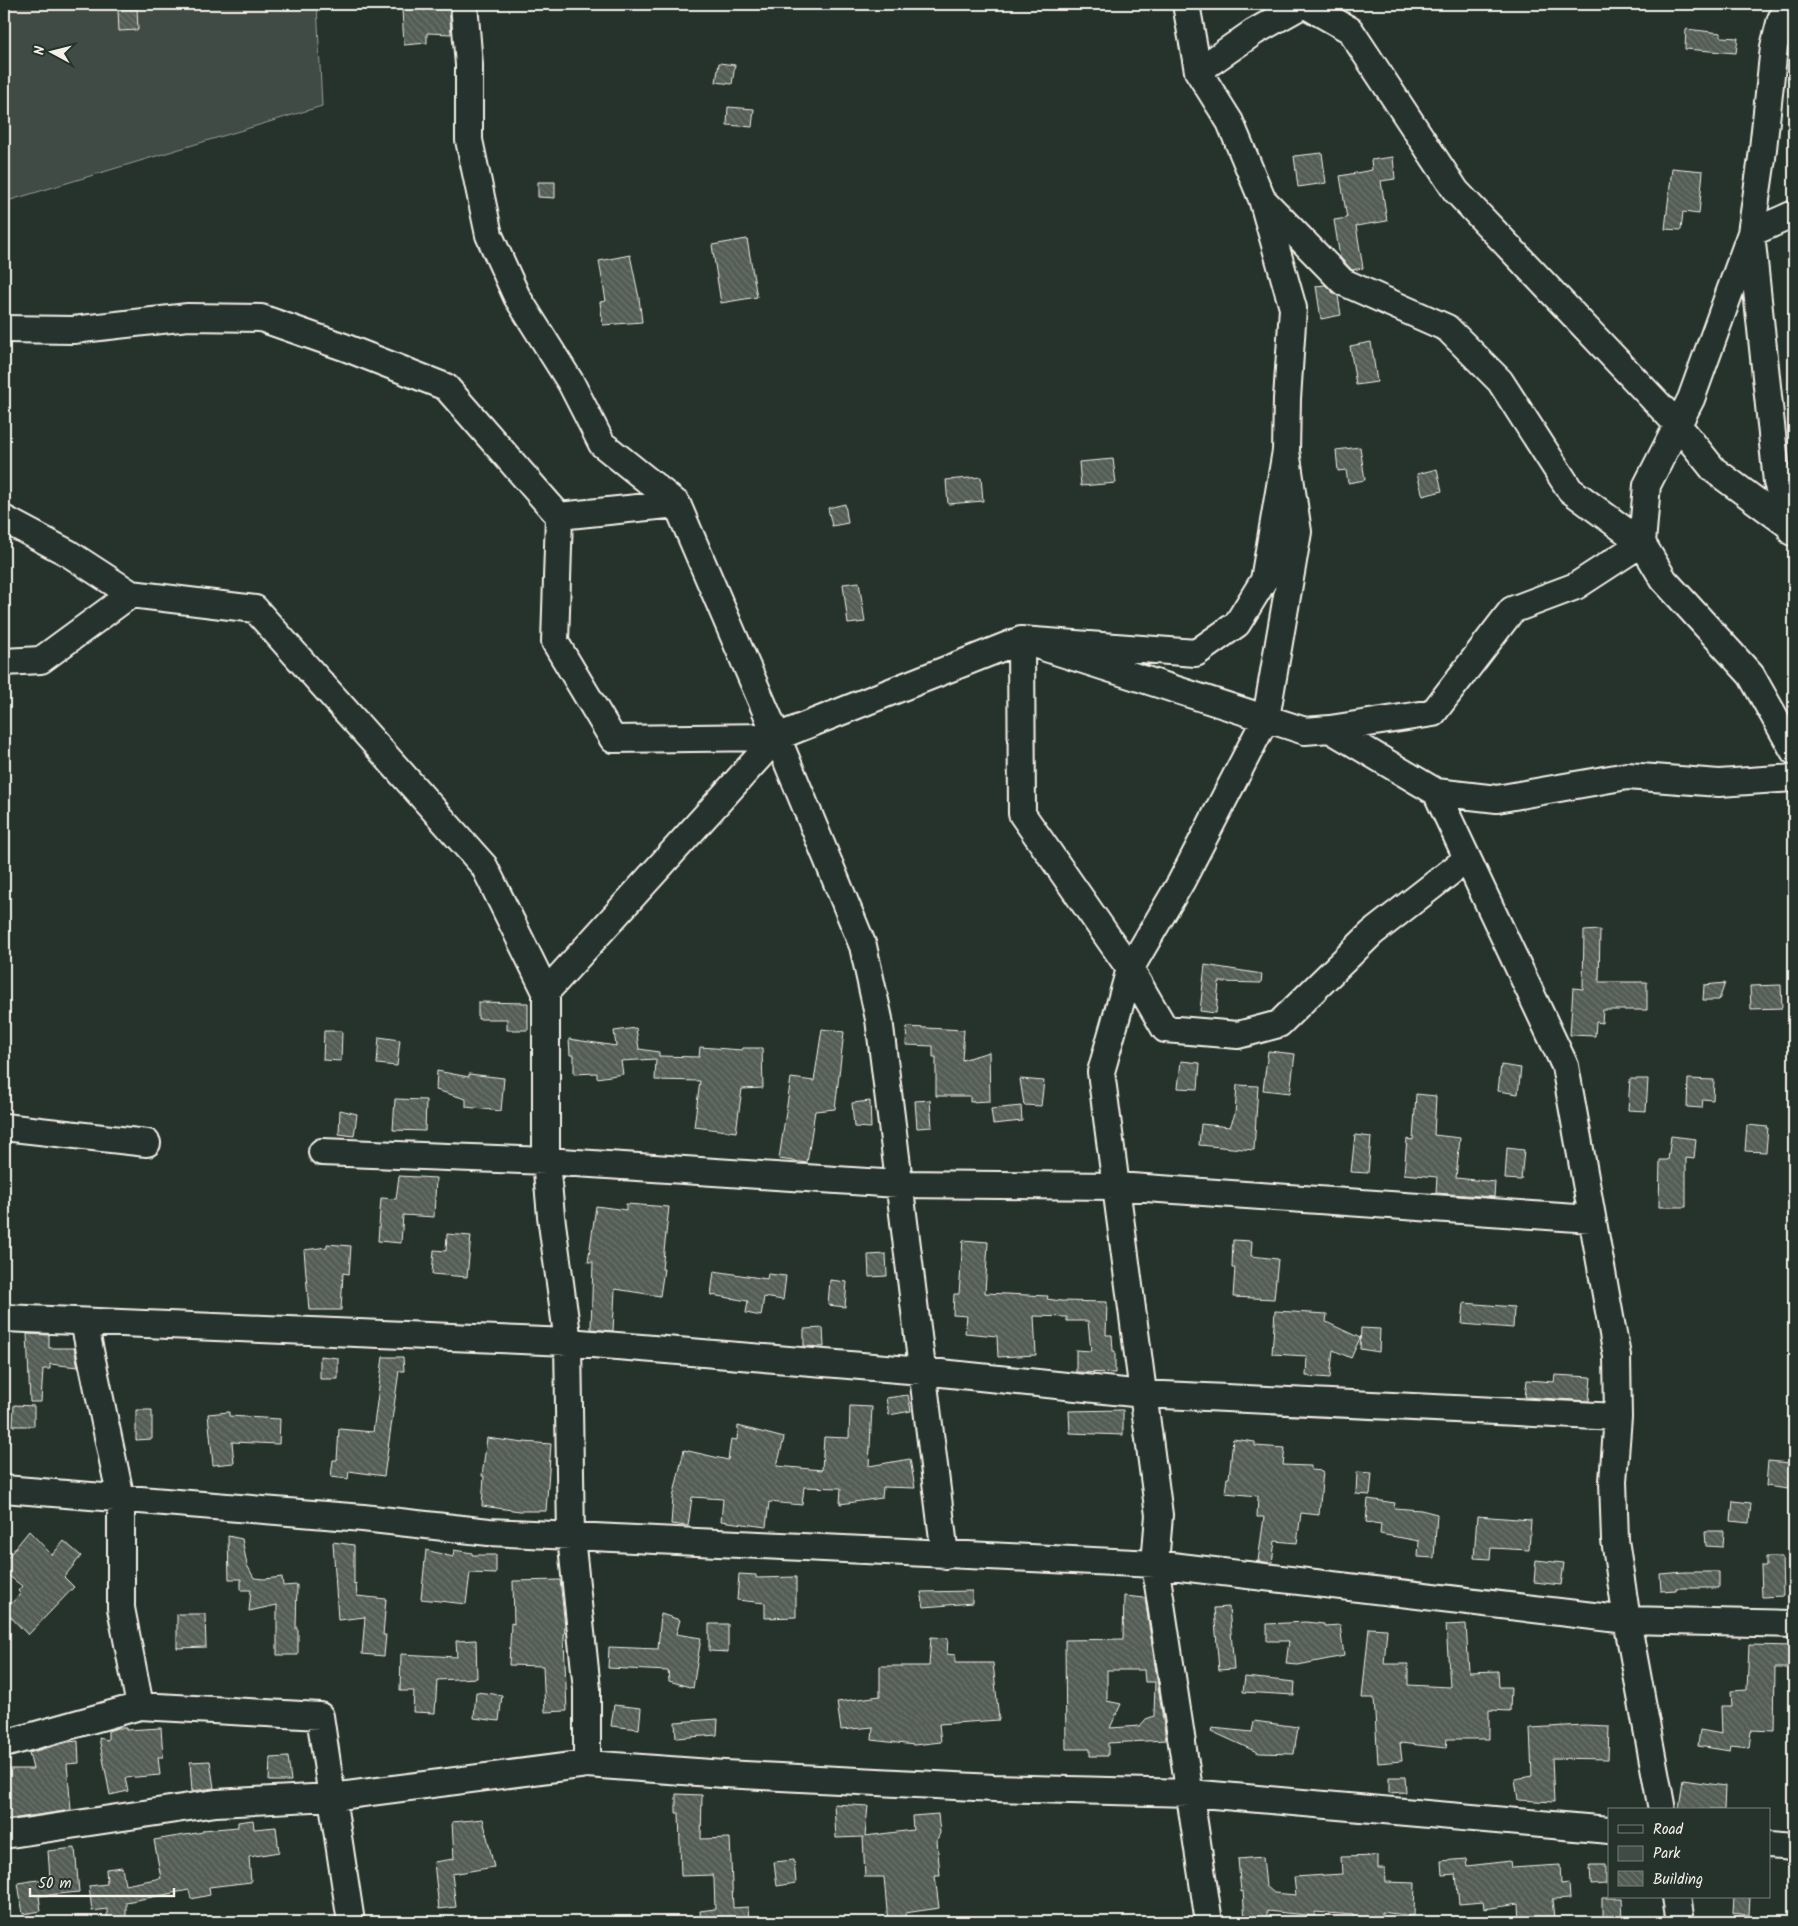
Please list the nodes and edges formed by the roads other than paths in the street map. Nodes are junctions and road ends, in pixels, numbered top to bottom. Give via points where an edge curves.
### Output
1 (464, 4) edge
2 (1186, 4) edge
3 (1794, 7) edge
4 (1198, 71) junction
5 (1262, 198) junction
6 (1794, 214) edge
7 (1751, 233) junction
8 (4, 329) edge
9 (1678, 425) junction
10 (1286, 451) junction
11 (676, 504) junction
12 (559, 516) junction
13 (4, 519) edge
14 (1793, 532) edge
15 (1642, 543) junction
16 (131, 594) junction
17 (1021, 640) junction
18 (4, 662) edge
19 (1266, 718) junction
20 (1330, 730) junction
21 (776, 737) junction
22 (1794, 751) edge
23 (1794, 778) edge
24 (1436, 792) junction
25 (1467, 859) junction
26 (1130, 969) junction
27 (546, 992) junction
28 (4, 1127) edge
29 (147, 1143) dead end
30 (322, 1152) dead end
31 (546, 1161) junction
32 (898, 1184) junction
33 (1117, 1186) junction
34 (1591, 1219) junction
35 (4, 1318) edge
36 (84, 1322) junction
37 (568, 1342) junction
38 (922, 1371) junction
39 (1143, 1394) junction
40 (1618, 1417) junction
41 (4, 1489) edge
42 (121, 1499) junction
43 (570, 1537) junction
44 (945, 1555) junction
45 (1155, 1564) junction
46 (1626, 1620) junction
47 (1794, 1624) edge
48 (140, 1706) junction
49 (4, 1744) edge
50 (587, 1764) junction
51 (1190, 1793) junction
52 (332, 1797) junction
53 (1662, 1808) edge
54 (1608, 1830) edge
55 (4, 1835) edge
56 (1770, 1845) edge
57 (1794, 1847) edge
58 (1676, 1898) edge
59 (351, 1922) edge
60 (1209, 1922) edge
61 (1680, 1922) edge

1 - 11 street via 470,140 489,235 517,297 571,383 602,444
2 - 4 street
3 - 7 street via 1781,19 1774,47
4 - 5 street via 1230,122
4 - 9 street via 1254,32 1304,4 1350,30 1456,191
5 - 10 street via 1293,308
5 - 15 street via 1343,282 1447,328 1500,381 1570,490
6 - 7 street
7 - 9 street via 1691,399
7 - 14 street via 1777,482
8 - 12 street via 73,330 188,317 261,318 446,387
9 - 14 street via 1714,470
9 - 15 street via 1647,485
10 - 17 street via 1264,580 1237,624 1204,648 1196,653
10 - 19 street via 1298,532
11 - 12 street
11 - 21 street
12 - 21 street via 555,642 613,739
13 - 16 street
15 - 20 street via 1576,586 1512,610 1433,713
15 - 22 street via 1664,580 1751,674
16 - 18 street via 41,660
16 - 27 street via 255,609 484,866
17 - 19 street
17 - 21 street
17 - 26 street via 1022,814
19 - 20 street via 1305,731
19 - 26 street via 1180,882
20 - 24 street
21 - 27 street
21 - 32 street via 863,946 878,1019
23 - 24 street via 1719,784 1627,776 1497,798
24 - 25 street
25 - 26 street via 1372,933 1279,1024 1238,1035 1165,1030
25 - 34 street via 1565,1066
26 - 33 street via 1101,1072
27 - 31 street
28 - 29 street
30 - 31 street
31 - 32 street
31 - 37 street
32 - 33 street
32 - 38 street
33 - 34 street
33 - 39 street
34 - 40 street via 1617,1356
35 - 36 street
36 - 37 street
36 - 42 street
37 - 38 street
37 - 43 street
38 - 39 street
38 - 44 street
39 - 40 street
39 - 45 street via 1159,1515
40 - 46 street via 1613,1481 1616,1540
41 - 42 street
42 - 43 street
42 - 48 street via 122,1608
43 - 44 street
43 - 50 street via 587,1689
44 - 45 street
45 - 46 street
45 - 51 street
46 - 47 street
46 - 53 street
48 - 49 street
48 - 52 street via 320,1716
50 - 51 street via 994,1788
50 - 52 street
51 - 54 street
51 - 60 street
52 - 55 street via 216,1803
52 - 59 street
56 - 57 street
58 - 61 street

